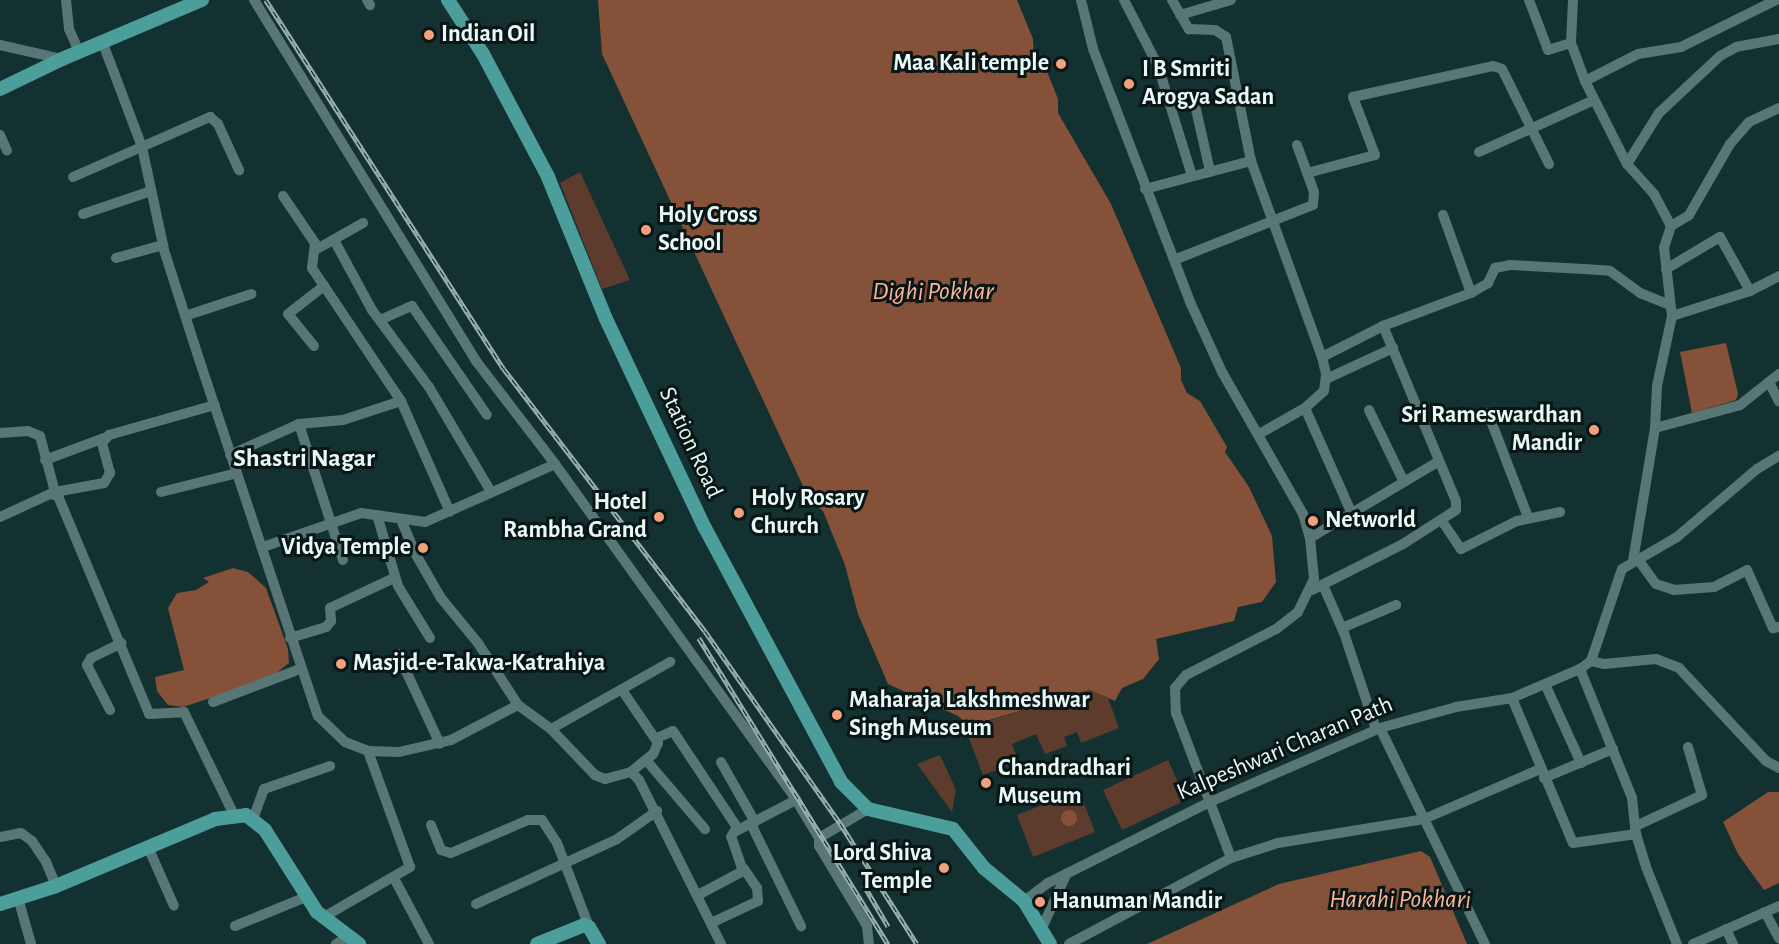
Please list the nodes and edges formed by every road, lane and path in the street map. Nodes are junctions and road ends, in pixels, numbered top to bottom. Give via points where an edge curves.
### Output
1 (66, 0) edge
2 (201, 0) edge
3 (254, 0) edge
4 (448, 0) edge
5 (1081, 0) edge
6 (1124, 0) edge
7 (1172, 0) edge
8 (1231, 0) edge
9 (1529, 0) edge
10 (1573, 0) edge
11 (1776, 0) edge
12 (1180, 15) junction
13 (1779, 39) edge
14 (102, 41) junction
15 (1571, 43) junction
16 (0, 45) edge
17 (79, 51) junction
18 (62, 58) junction
19 (1585, 81) junction
20 (0, 89) edge
21 (1594, 100) junction
22 (1195, 105) dead end
23 (1779, 108) edge
24 (1532, 128) junction
25 (0, 135) edge
26 (1297, 145) dead end
27 (142, 147) junction
28 (7, 151) dead end
29 (1479, 152) dead end
30 (1251, 161) junction
31 (1549, 164) dead end
32 (1627, 164) junction
33 (239, 170) dead end
34 (1210, 171) junction
35 (1307, 174) junction
36 (1192, 176) junction
37 (73, 177) dead end
38 (1145, 189) junction
39 (151, 191) junction
40 (283, 196) dead end
41 (83, 214) dead end
42 (1443, 215) dead end
43 (363, 223) dead end
44 (1276, 223) junction
45 (1671, 226) junction
46 (334, 240) junction
47 (163, 246) junction
48 (317, 249) junction
49 (116, 258) dead end
50 (1174, 260) junction
51 (1666, 269) junction
52 (1779, 276) edge
53 (324, 286) junction
54 (1750, 291) junction
55 (1471, 293) junction
56 (251, 294) dead end
57 (1671, 311) junction
58 (185, 316) junction
59 (380, 320) junction
60 (1383, 326) junction
61 (314, 346) dead end
62 (1393, 348) junction
63 (1322, 357) junction
64 (1779, 374) edge
65 (1326, 379) junction
66 (1768, 382) junction
67 (401, 401) junction
68 (1779, 402) edge
69 (215, 405) junction
70 (1305, 408) junction
71 (1369, 410) dead end
72 (1488, 413) dead end
73 (487, 415) dead end
74 (299, 424) junction
75 (1655, 428) junction
76 (0, 434) edge
77 (1259, 434) junction
78 (104, 438) junction
79 (230, 454) junction
80 (1779, 456) edge
81 (45, 460) junction
82 (1439, 461) junction
83 (555, 465) junction
84 (237, 473) junction
85 (1404, 482) junction
86 (55, 492) junction
87 (161, 492) dead end
88 (491, 492) junction
89 (450, 512) junction
90 (1560, 512) dead end
91 (1352, 514) junction
92 (377, 515) junction
93 (1528, 517) junction
94 (0, 518) edge
95 (1442, 521) junction
96 (402, 522) junction
97 (330, 524) junction
98 (1311, 538) junction
99 (263, 547) junction
100 (343, 560) dead end
101 (1635, 560) junction
102 (394, 578) junction
103 (1323, 585) junction
104 (1312, 590) junction
105 (1396, 605) dead end
106 (1779, 627) edge
107 (1342, 628) junction
108 (291, 638) junction
109 (430, 639) dead end
110 (122, 644) junction
111 (398, 654) dead end
112 (1591, 661) junction
113 (670, 662) dead end
114 (300, 669) junction
115 (1580, 669) junction
116 (1545, 684) junction
117 (622, 690) junction
118 (1512, 698) junction
119 (213, 702) dead end
120 (518, 705) junction
121 (110, 710) dead end
122 (1378, 728) junction
123 (551, 729) junction
124 (657, 738) junction
125 (440, 744) junction
126 (1688, 747) dead end
127 (1613, 749) junction
128 (368, 751) junction
129 (646, 760) junction
130 (721, 762) dead end
131 (1581, 763) junction
132 (330, 766) dead end
133 (1779, 768) edge
134 (631, 772) junction
135 (1542, 773) junction
136 (796, 800) junction
137 (1210, 802) junction
138 (868, 809) junction
139 (657, 812) junction
140 (234, 815) junction
141 (253, 819) junction
142 (1424, 819) junction
143 (753, 823) junction
144 (430, 825) dead end
145 (705, 829) dead end
146 (738, 829) junction
147 (1636, 830) junction
148 (0, 837) edge
149 (819, 838) junction
150 (148, 847) junction
151 (1231, 858) junction
152 (565, 864) junction
153 (744, 869) junction
154 (1067, 873) junction
155 (393, 878) junction
156 (56, 886) junction
157 (698, 895) junction
158 (306, 897) junction
159 (18, 898) junction
160 (1024, 901) junction
161 (0, 904) edge
162 (476, 904) dead end
163 (174, 906) dead end
164 (1779, 906) edge
165 (1765, 912) junction
166 (322, 918) junction
167 (711, 923) junction
168 (235, 926) dead end
169 (801, 926) dead end
170 (590, 927) junction
171 (1042, 928) junction
172 (1726, 928) junction
173 (1779, 938) edge
174 (341, 941) edge
175 (31, 944) edge
176 (359, 944) edge
177 (429, 944) edge
178 (537, 944) edge
179 (599, 944) edge
180 (721, 944) edge
181 (869, 944) edge
182 (1050, 944) edge
183 (1069, 944) edge
184 (1485, 944) edge
185 (1677, 944) edge
186 (1693, 944) edge
187 (1733, 944) edge

1 - 17 street via 69,29
2 - 14 main road
3 - 83 street via 476,361
4 - 138 main road, Station Road via 483,54 548,177 606,319 705,528 841,782
5 - 38 street via 1093,49
6 - 36 street via 1158,66
7 - 12 street
8 - 12 street
9 - 15 street via 1548,50
10 - 15 street
11 - 19 street via 1682,46 1638,54
12 - 30 street via 1189,29 1215,30 1226,37
13 - 32 street via 1736,47 1720,56 1659,113
14 - 17 main road
14 - 27 street
15 - 19 street
16 - 18 street
17 - 18 main road
18 - 20 main road
19 - 21 street
21 - 24 street
21 - 32 street
22 - 34 street
23 - 45 street via 1749,122 1730,144 1689,215
24 - 29 street
24 - 31 street
24 - 35 street via 1502,69 1493,66 1353,97 1375,155
25 - 28 street
26 - 35 street
27 - 33 street via 210,117 218,124
27 - 37 street
27 - 39 street
30 - 34 street
30 - 44 street
32 - 45 street via 1654,194
34 - 36 street
35 - 44 street via 1315,199 1313,205
36 - 38 street
38 - 50 street
39 - 41 street
39 - 47 street
40 - 48 street
42 - 55 street
43 - 46 street
44 - 50 street
44 - 63 street via 1291,279
45 - 51 street via 1664,247
46 - 48 street
46 - 59 street
47 - 49 street
47 - 58 street
48 - 53 street via 310,262
50 - 77 street via 1222,372
51 - 54 street via 1720,237
51 - 57 street
52 - 54 street
53 - 61 street via 288,314
53 - 67 street
54 - 57 street
55 - 57 street via 1488,283 1495,268 1510,265 1610,271
55 - 60 street
56 - 58 street
57 - 75 street via 1657,386
58 - 69 street
59 - 73 street via 412,306
59 - 88 street via 429,387
60 - 62 street
60 - 63 street
62 - 65 street
62 - 82 street
63 - 65 street
64 - 66 street
65 - 70 street via 1323,392
66 - 68 street
66 - 75 street via 1754,396 1723,412
67 - 74 street via 343,420
67 - 89 street
69 - 78 street
69 - 79 street
70 - 77 street
70 - 91 street
71 - 85 street
72 - 93 street
74 - 79 street
74 - 97 street
75 - 101 street
76 - 81 street via 37,433
77 - 98 street via 1303,514
78 - 81 street
78 - 86 street via 109,477 100,484
79 - 84 street
80 - 101 street via 1757,469 1677,537
81 - 86 street
82 - 85 street
82 - 95 street via 1457,505
83 - 88 street
83 - 136 street
84 - 87 street
84 - 99 street
85 - 91 street
86 - 94 street
86 - 110 street
88 - 89 street
89 - 96 street via 425,522
90 - 93 street
91 - 98 street
92 - 96 street
92 - 97 street via 361,513
92 - 102 street
93 - 95 street via 1461,549
95 - 103 street
96 - 120 street via 414,553 441,598 478,643
97 - 99 street
97 - 100 street
98 - 104 street via 1315,565
99 - 108 street
101 - 106 street via 1656,584 1674,590 1714,587 1747,570 1773,628
101 - 112 street via 1622,569 1615,585
102 - 108 street via 330,608 331,621 326,627
102 - 109 street
103 - 104 street
103 - 107 street
104 - 137 street via 1298,612 1276,629 1179,680 1176,713
105 - 107 street
107 - 122 street
108 - 114 street
110 - 121 street via 91,658 87,665
110 - 140 street via 149,714 184,711
111 - 125 street
112 - 115 street, Kalpeshwari Charan Path
112 - 133 street via 1604,664 1656,659 1678,668 1766,761
113 - 117 street
114 - 119 street
114 - 128 street via 327,728 345,742
115 - 116 street, Kalpeshwari Charan Path
115 - 127 street
116 - 118 street, Kalpeshwari Charan Path
116 - 131 street
117 - 123 street
117 - 124 street
118 - 122 street, Kalpeshwari Charan Path via 1456,707
118 - 135 street
120 - 123 street
120 - 125 street
122 - 137 street, Kalpeshwari Charan Path
122 - 142 street
123 - 134 street via 600,778
124 - 129 street via 658,747
124 - 146 street via 673,731
125 - 128 street via 399,752
126 - 147 street via 1702,795
127 - 131 street
127 - 147 street via 1632,798
128 - 155 street via 411,860 410,867
129 - 134 street
129 - 145 street
130 - 143 street
131 - 135 street
132 - 141 street via 264,789
134 - 139 street
135 - 142 street
135 - 147 street via 1573,843
136 - 143 street
136 - 149 street
137 - 151 street
137 - 154 street, Kalpeshwari Charan Path
138 - 149 street
138 - 160 main road via 953,829 984,867
139 - 152 street via 617,839
139 - 157 street
140 - 141 main road
140 - 150 main road
141 - 158 main road via 266,830
142 - 151 street via 1278,843
142 - 184 street
143 - 146 street
143 - 169 street
144 - 152 street via 441,850 451,853 528,820 542,820
146 - 153 street via 731,837
147 - 185 street
148 - 156 street via 21,833 32,841
149 - 181 street via 819,846 867,926
150 - 156 main road
150 - 163 street
151 - 183 street
152 - 162 street
152 - 170 street
153 - 157 street
153 - 167 street via 757,888 758,901
154 - 160 street, Kalpeshwari Charan Path
154 - 171 street
155 - 166 street
155 - 177 street
156 - 159 main road
157 - 167 street
158 - 166 main road
158 - 168 street
159 - 161 main road
159 - 175 street
160 - 171 main road
164 - 165 street
165 - 172 street
165 - 173 street
166 - 174 main road
167 - 180 street
170 - 178 main road via 580,926
170 - 179 main road
171 - 182 main road
172 - 186 street
172 - 187 street
174 - 176 main road

